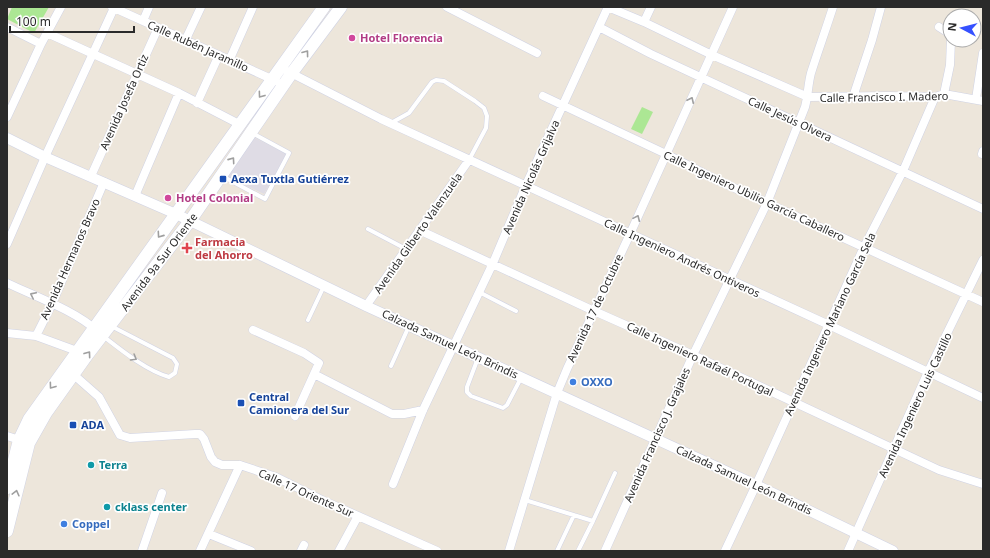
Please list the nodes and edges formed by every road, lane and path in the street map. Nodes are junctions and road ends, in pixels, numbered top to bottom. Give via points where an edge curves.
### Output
1 (60, 7) edge
2 (113, 7) edge
3 (149, 7) edge
4 (201, 7) edge
5 (253, 7) edge
6 (447, 7) edge
7 (608, 7) edge
8 (651, 7) edge
9 (733, 7) edge
10 (833, 7) edge
11 (880, 7) edge
12 (320, 8) edge
13 (338, 12) edge
14 (143, 21) junction
15 (644, 22) junction
16 (7, 27) edge
17 (599, 27) junction
18 (938, 27) dead end
19 (158, 28) junction
20 (942, 29) edge
21 (47, 33) junction
22 (185, 41) junction
23 (41, 44) junction
24 (951, 48) edge
25 (93, 53) junction
26 (537, 53) dead end
27 (983, 53) edge
28 (219, 55) junction
29 (712, 55) junction
30 (229, 60) junction
31 (983, 62) edge
32 (286, 71) junction
33 (136, 73) junction
34 (702, 77) junction
35 (278, 82) junction
36 (179, 93) junction
37 (944, 94) junction
38 (543, 96) dead end
39 (808, 97) junction
40 (853, 97) junction
41 (935, 97) junction
42 (979, 100) edge
43 (197, 102) junction
44 (564, 105) junction
45 (7, 117) edge
46 (391, 123) junction
47 (239, 124) junction
48 (799, 124) junction
49 (251, 133) junction
50 (7, 138) edge
51 (666, 154) junction
52 (45, 157) junction
53 (469, 160) junction
54 (903, 171) junction
55 (91, 176) junction
56 (222, 176) junction
57 (104, 182) junction
58 (526, 185) junction
59 (134, 196) junction
60 (767, 203) junction
61 (983, 209) edge
62 (176, 214) junction
63 (190, 221) junction
64 (368, 229) dead end
65 (419, 230) junction
66 (630, 234) junction
67 (7, 244) edge
68 (864, 247) junction
69 (406, 249) junction
70 (983, 260) edge
71 (493, 263) junction
72 (730, 280) junction
73 (7, 283) edge
74 (324, 285) junction
75 (480, 292) junction
76 (967, 295) junction
77 (983, 302) edge
78 (52, 304) junction
79 (366, 306) junction
80 (516, 311) dead end
81 (594, 311) junction
82 (308, 320) dead end
83 (829, 325) junction
84 (410, 326) junction
85 (102, 327) junction
86 (253, 330) dead end
87 (7, 333) edge
88 (36, 336) junction
89 (454, 346) junction
90 (77, 351) junction
91 (693, 355) junction
92 (478, 358) junction
93 (391, 366) dead end
94 (928, 372) junction
95 (314, 374) junction
96 (74, 375) junction
97 (521, 377) junction
98 (557, 393) junction
99 (983, 398) edge
100 (794, 402) junction
101 (423, 410) junction
102 (295, 416) dead end
103 (7, 436) edge
104 (656, 440) junction
105 (24, 442) junction
106 (894, 449) junction
107 (240, 465) junction
108 (615, 473) dead end
109 (393, 484) dead end
110 (983, 484) edge
111 (756, 485) junction
112 (7, 488) edge
113 (162, 493) dead end
114 (524, 500) junction
115 (574, 515) junction
116 (358, 516) junction
117 (593, 520) junction
118 (7, 531) edge
119 (856, 532) junction
120 (208, 534) junction
121 (878, 548) edge
122 (142, 551) edge
123 (200, 551) edge
124 (251, 551) edge
125 (339, 551) edge
126 (437, 551) edge
127 (509, 551) edge
128 (557, 551) edge
129 (578, 551) edge
130 (605, 551) edge
131 (725, 551) edge
132 (848, 551) edge
133 (893, 551) edge

1 - 21 street
2 - 14 street, Calle Rubén Jaramillo
2 - 25 street
3 - 14 street
4 - 22 street
5 - 30 street
6 - 26 street
7 - 15 street
7 - 17 street, Avenida Nicolás Grijalva
8 - 15 street
9 - 29 street, Avenida 17 de Octubre
10 - 39 street, Avenida Francisco J. Grajales via 811,74
11 - 40 street
12 - 13 street
12 - 32 main road, Avenida 9a Sur Oriente
32 -> 13 main road, Avenida 9a Sur Oriente
14 - 19 street, Calle Rubén Jaramillo
15 - 29 street
16 - 23 street
17 - 34 street, Calle Jesús Olvera
17 - 44 street, Avenida Nicolás Grijalva
18 - 20 street
19 - 22 street, Calle Rubén Jaramillo
19 - 33 street, Avenida Josefa Ortiz
21 - 23 street
21 - 25 street
22 - 28 street, Calle Rubén Jaramillo
23 - 45 street
24 - 37 street
25 - 33 street
25 - 52 street
27 - 31 street
28 - 30 street, Calle Rubén Jaramillo
28 - 43 street
29 - 34 street, Avenida 17 de Octubre
29 - 39 street
30 - 35 street, Calle Rubén Jaramillo
31 - 42 street
32 - 35 main road, Avenida 9a Sur Oriente
32 - 46 street, Calle Ingeniero Andrés Ontiveros
33 - 36 street
33 - 55 street, Avenida Josefa Ortiz
34 - 48 street, Calle Jesús Olvera
51 -> 34 street, Avenida 17 de Octubre
35 -> 47 main road, Avenida 9a Sur Oriente
35 - 49 main road, Avenida 9a Sur Oriente
36 - 43 street
36 - 59 street
37 - 41 street, Calle Francisco I. Madero
37 - 42 street, Calle Francisco I. Madero
38 - 44 street, Calle Ingeniero Ubilio García Caballero
39 - 40 street, Calle Francisco I. Madero
39 - 48 street, Avenida Francisco J. Grajales
40 - 41 street, Calle Francisco I. Madero
41 - 54 street, Avenida Ingeniero Mariano García Sela
43 - 47 street
44 - 51 street, Calle Ingeniero Ubilio García Caballero
44 - 58 street, Avenida Nicolás Grijalva
46 - 53 street, Calle Ingeniero Andrés Ontiveros
46 - 53 lane via 409,113 432,82 444,81 484,108 487,116 486,128
47 - 62 main road, Avenida 9a Sur Oriente
48 - 54 street, Calle Jesús Olvera
48 - 60 street, Avenida Francisco J. Grajales
56 -> 49 main road, Avenida 9a Sur Oriente
49 - 56 lane via 290,153 265,199
50 - 52 street, Calzada Samuel León Brindis
51 - 60 street, Calle Ingeniero Ubilio García Caballero
66 -> 51 street, Avenida 17 de Octubre
52 - 55 street, Calzada Samuel León Brindis
52 - 67 street
53 - 58 street, Calle Ingeniero Andrés Ontiveros
53 - 65 street, Avenida Gilberto Valenzuela
54 - 61 street, Calle Jesús Olvera
54 - 68 street, Avenida Ingeniero Mariano García Sela
55 - 57 street, Calzada Samuel León Brindis
56 - 63 main road, Avenida 9a Sur Oriente
57 - 59 street, Calzada Samuel León Brindis
57 - 78 street, Avenida Hermanos Bravo
58 - 66 street, Calle Ingeniero Andrés Ontiveros
58 - 71 street, Avenida Nicolás Grijalva
59 - 62 street, Calzada Samuel León Brindis
60 - 68 street, Calle Ingeniero Ubilio García Caballero
60 - 72 street, Avenida Francisco J. Grajales
62 - 63 street, Calzada Samuel León Brindis
62 -> 85 main road, Avenida 9a Sur Oriente
63 - 74 street, Calzada Samuel León Brindis
63 - 85 main road, Avenida 9a Sur Oriente
64 - 69 lane
65 - 69 street, Avenida Gilberto Valenzuela
65 - 71 street, Calle Ingeniero Rafaél Portugal
66 - 72 street, Calle Ingeniero Andrés Ontiveros
66 - 81 street, Avenida 17 de Octubre
68 - 76 street, Calle Ingeniero Ubilio García Caballero
68 - 83 street, Avenida Ingeniero Mariano García Sela
69 - 79 street, Avenida Gilberto Valenzuela
70 - 76 street, Avenida Ingeniero Luis Castillo
71 - 75 street, Avenida Nicolás Grijalva
71 - 81 street, Calle Ingeniero Rafaél Portugal
72 - 83 street, Calle Ingeniero Andrés Ontiveros
72 - 91 street, Avenida Francisco J. Grajales
78 -> 73 street
74 - 79 street, Calzada Samuel León Brindis
74 - 82 lane
75 - 80 lane
75 - 89 street, Avenida Nicolás Grijalva
76 - 77 street, Calle Ingeniero Ubilio García Caballero
76 - 94 street, Avenida Ingeniero Luis Castillo
78 - 85 street
78 - 88 street, Avenida Hermanos Bravo
79 - 84 street, Calzada Samuel León Brindis
81 - 91 street, Calle Ingeniero Rafaél Portugal
81 - 98 street, Avenida 17 de Octubre
83 - 94 street, Calle Ingeniero Andrés Ontiveros
83 - 100 street, Avenida Ingeniero Mariano García Sela
84 - 89 street, Calzada Samuel León Brindis
84 - 93 lane
85 -> 85 lane via 129,355 162,375 169,377 175,373 177,364 173,358
85 - 90 main road, Avenida 9a Sur Oriente
96 -> 85 main road, Avenida 9a Sur Oriente
86 - 95 street via 314,359 319,363
87 - 88 street
88 - 90 street
89 - 92 street, Calzada Samuel León Brindis
89 - 101 street, Avenida Nicolás Grijalva
90 -> 105 main road, Avenida 9a Sur Oriente via 29,418
91 - 100 street, Calle Ingeniero Rafaél Portugal
91 - 104 street, Avenida Francisco J. Grajales
92 - 97 street, Calzada Samuel León Brindis
92 - 97 lane via 467,386 467,392 471,396 503,408
94 - 99 street, Calle Ingeniero Andrés Ontiveros
94 - 106 street, Avenida Ingeniero Luis Castillo
95 - 101 street via 392,414
95 - 102 street
96 - 105 main road, Avenida 9a Sur Oriente
96 - 107 street, Calle 17 Oriente Sur via 98,397 120,435 130,438 200,434 215,462 222,465
97 - 98 street, Calzada Samuel León Brindis
98 - 104 street, Calzada Samuel León Brindis
98 - 114 street, Avenida 17 de Octubre
100 - 106 street, Calle Ingeniero Rafaél Portugal
100 - 111 street, Avenida Ingeniero Mariano García Sela
101 - 109 street, Avenida Nicolás Grijalva
103 - 105 street
104 - 111 street, Calzada Samuel León Brindis
104 - 130 street, Avenida Francisco J. Grajales
105 - 112 main road, Avenida 9a Sur Oriente
118 -> 105 main road, Avenida 9a Sur Oriente
106 - 110 street, Calle Ingeniero Rafaél Portugal via 939,470
106 - 119 street, Avenida Ingeniero Luis Castillo
107 - 116 street, Calle 17 Oriente Sur via 276,477
107 - 120 street
108 - 117 lane
111 - 119 street, Calzada Samuel León Brindis
111 - 131 street, Avenida Ingeniero Mariano García Sela
113 - 122 street
114 - 115 lane
114 - 127 street, Avenida 17 de Octubre
115 - 117 lane
115 - 128 lane
116 - 125 street
116 - 126 street, Calle 17 Oriente Sur
117 - 129 lane
119 - 121 street, Calzada Samuel León Brindis
119 - 132 street, Avenida Ingeniero Luis Castillo
120 - 123 street
120 - 124 street
121 - 133 street, Calzada Samuel León Brindis

